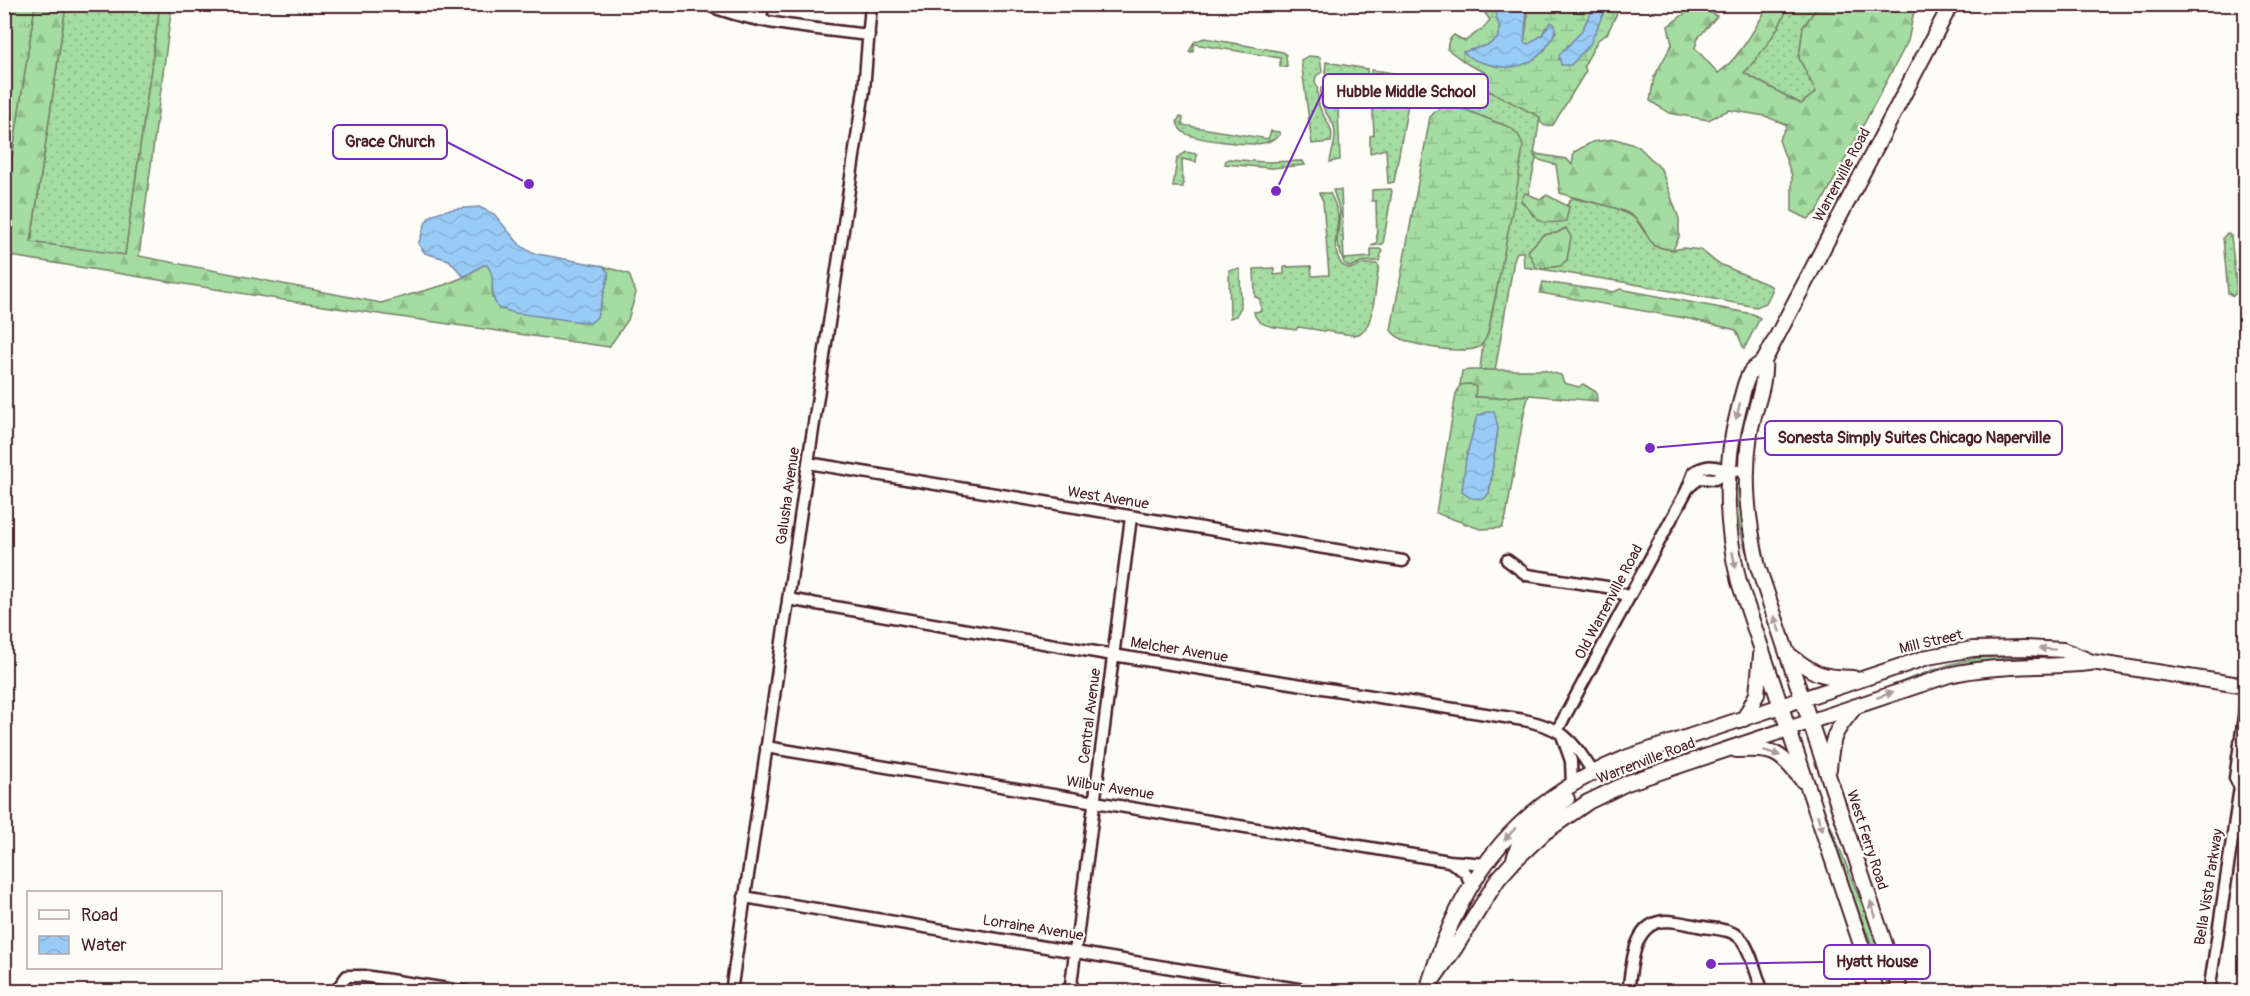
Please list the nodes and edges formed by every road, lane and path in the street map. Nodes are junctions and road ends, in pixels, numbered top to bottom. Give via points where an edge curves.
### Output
1 (705, 4) edge
2 (763, 4) edge
3 (871, 4) edge
4 (1951, 4) edge
5 (729, 8) edge
6 (761, 19) junction
7 (869, 34) junction
8 (1764, 361) junction
9 (808, 463) junction
10 (1746, 470) junction
11 (1728, 471) junction
12 (1131, 517) junction
13 (1403, 561) dead end
14 (1507, 561) dead end
15 (1629, 597) junction
16 (788, 599) junction
17 (1761, 647) junction
18 (1787, 653) junction
19 (1113, 655) junction
20 (2092, 662) junction
21 (1864, 678) junction
22 (2246, 686) edge
23 (1803, 699) junction
24 (2246, 703) edge
25 (1858, 705) junction
26 (1782, 706) junction
27 (1744, 719) junction
28 (1810, 720) junction
29 (1788, 728) junction
30 (1560, 732) junction
31 (766, 747) junction
32 (1722, 751) junction
33 (1593, 772) junction
34 (1829, 777) junction
35 (2243, 785) edge
36 (1572, 786) junction
37 (1808, 786) junction
38 (1095, 801) junction
39 (1449, 861) junction
40 (1514, 861) junction
41 (1486, 864) junction
42 (1471, 885) junction
43 (744, 897) junction
44 (1076, 950) junction
45 (1427, 986) edge
46 (336, 992) edge
47 (467, 992) edge
48 (731, 992) edge
49 (1070, 992) edge
50 (1316, 992) edge
51 (1628, 992) edge
52 (1763, 992) edge
53 (1876, 992) edge
54 (1901, 992) edge
55 (2209, 992) edge

1 - 5 street
2 - 6 street
3 - 7 street, Galusha Avenue
4 - 8 main road, Warrenville Road
5 - 6 street
6 - 7 street
7 - 9 street, Galusha Avenue
8 - 10 main road, Warrenville Road via 1765,376 1752,421
8 -> 11 main road, Warrenville Road via 1750,372 1743,392
9 - 12 street, West Avenue
9 - 16 street, Galusha Avenue
10 - 11 street
18 -> 10 main road, Warrenville Road via 1753,546
11 - 15 street, Old Warrenville Road via 1718,466 1699,469 1690,478
11 -> 17 main road, Warrenville Road via 1728,520 1736,568
12 - 13 street, West Avenue
12 - 19 street, Central Avenue
14 - 15 street via 1527,575 1607,587
15 - 30 street, Old Warrenville Road
16 - 19 street, Melcher Avenue
16 - 31 street, Galusha Avenue
17 - 26 main road, Warrenville Road
17 - 27 main road via 1759,685
18 - 21 main road via 1823,676
18 - 23 main road, Warrenville Road
19 - 30 street, Melcher Avenue via 1524,720
19 - 38 street, Central Avenue
20 -> 21 main road, Mill Street via 2062,650 1973,649 1928,657
20 - 22 main road, Mill Street
25 -> 20 main road, Mill Street via 1969,670
21 - 23 main road, Mill Street
23 - 26 main road, Mill Street
23 - 28 main road, West Ferry Road
24 - 35 street, Bella Vista Parkway via 2235,778
25 - 28 main road, Mill Street
25 - 34 main road via 1832,740
26 - 27 main road, Warrenville Road
26 - 29 main road, Warrenville Road
27 - 33 main road, Warrenville Road
28 - 29 main road, Mill Street
28 - 34 main road, West Ferry Road
29 - 32 main road, Warrenville Road
29 - 37 main road
30 - 33 street
30 - 36 street via 1571,761
31 - 38 street, Wilbur Avenue
31 - 43 street, Galusha Avenue
32 -> 37 main road via 1769,750 1786,760
32 - 40 main road, Warrenville Road via 1609,790 1566,816
33 - 36 main road, Warrenville Road
33 - 40 main road via 1584,788 1554,808 1520,840
54 -> 34 main road, West Ferry Road
35 - 55 street, Bella Vista Parkway
36 -> 41 main road, Warrenville Road via 1521,822
37 -> 53 main road
38 - 39 street, Wilbur Avenue
38 - 44 street, Central Avenue
39 - 41 street, Wilbur Avenue
39 - 42 street via 1466,873
40 - 45 main road, Warrenville Road
41 - 42 main road, Warrenville Road
42 - 45 main road, Warrenville Road via 1449,926
43 - 44 street, Lorraine Avenue
43 - 48 street, Galusha Avenue
44 - 49 street, Central Avenue
44 - 50 street, Lorraine Avenue
46 - 47 street via 347,976
51 - 52 street via 1641,934 1651,925 1666,921 1737,935 1746,947

